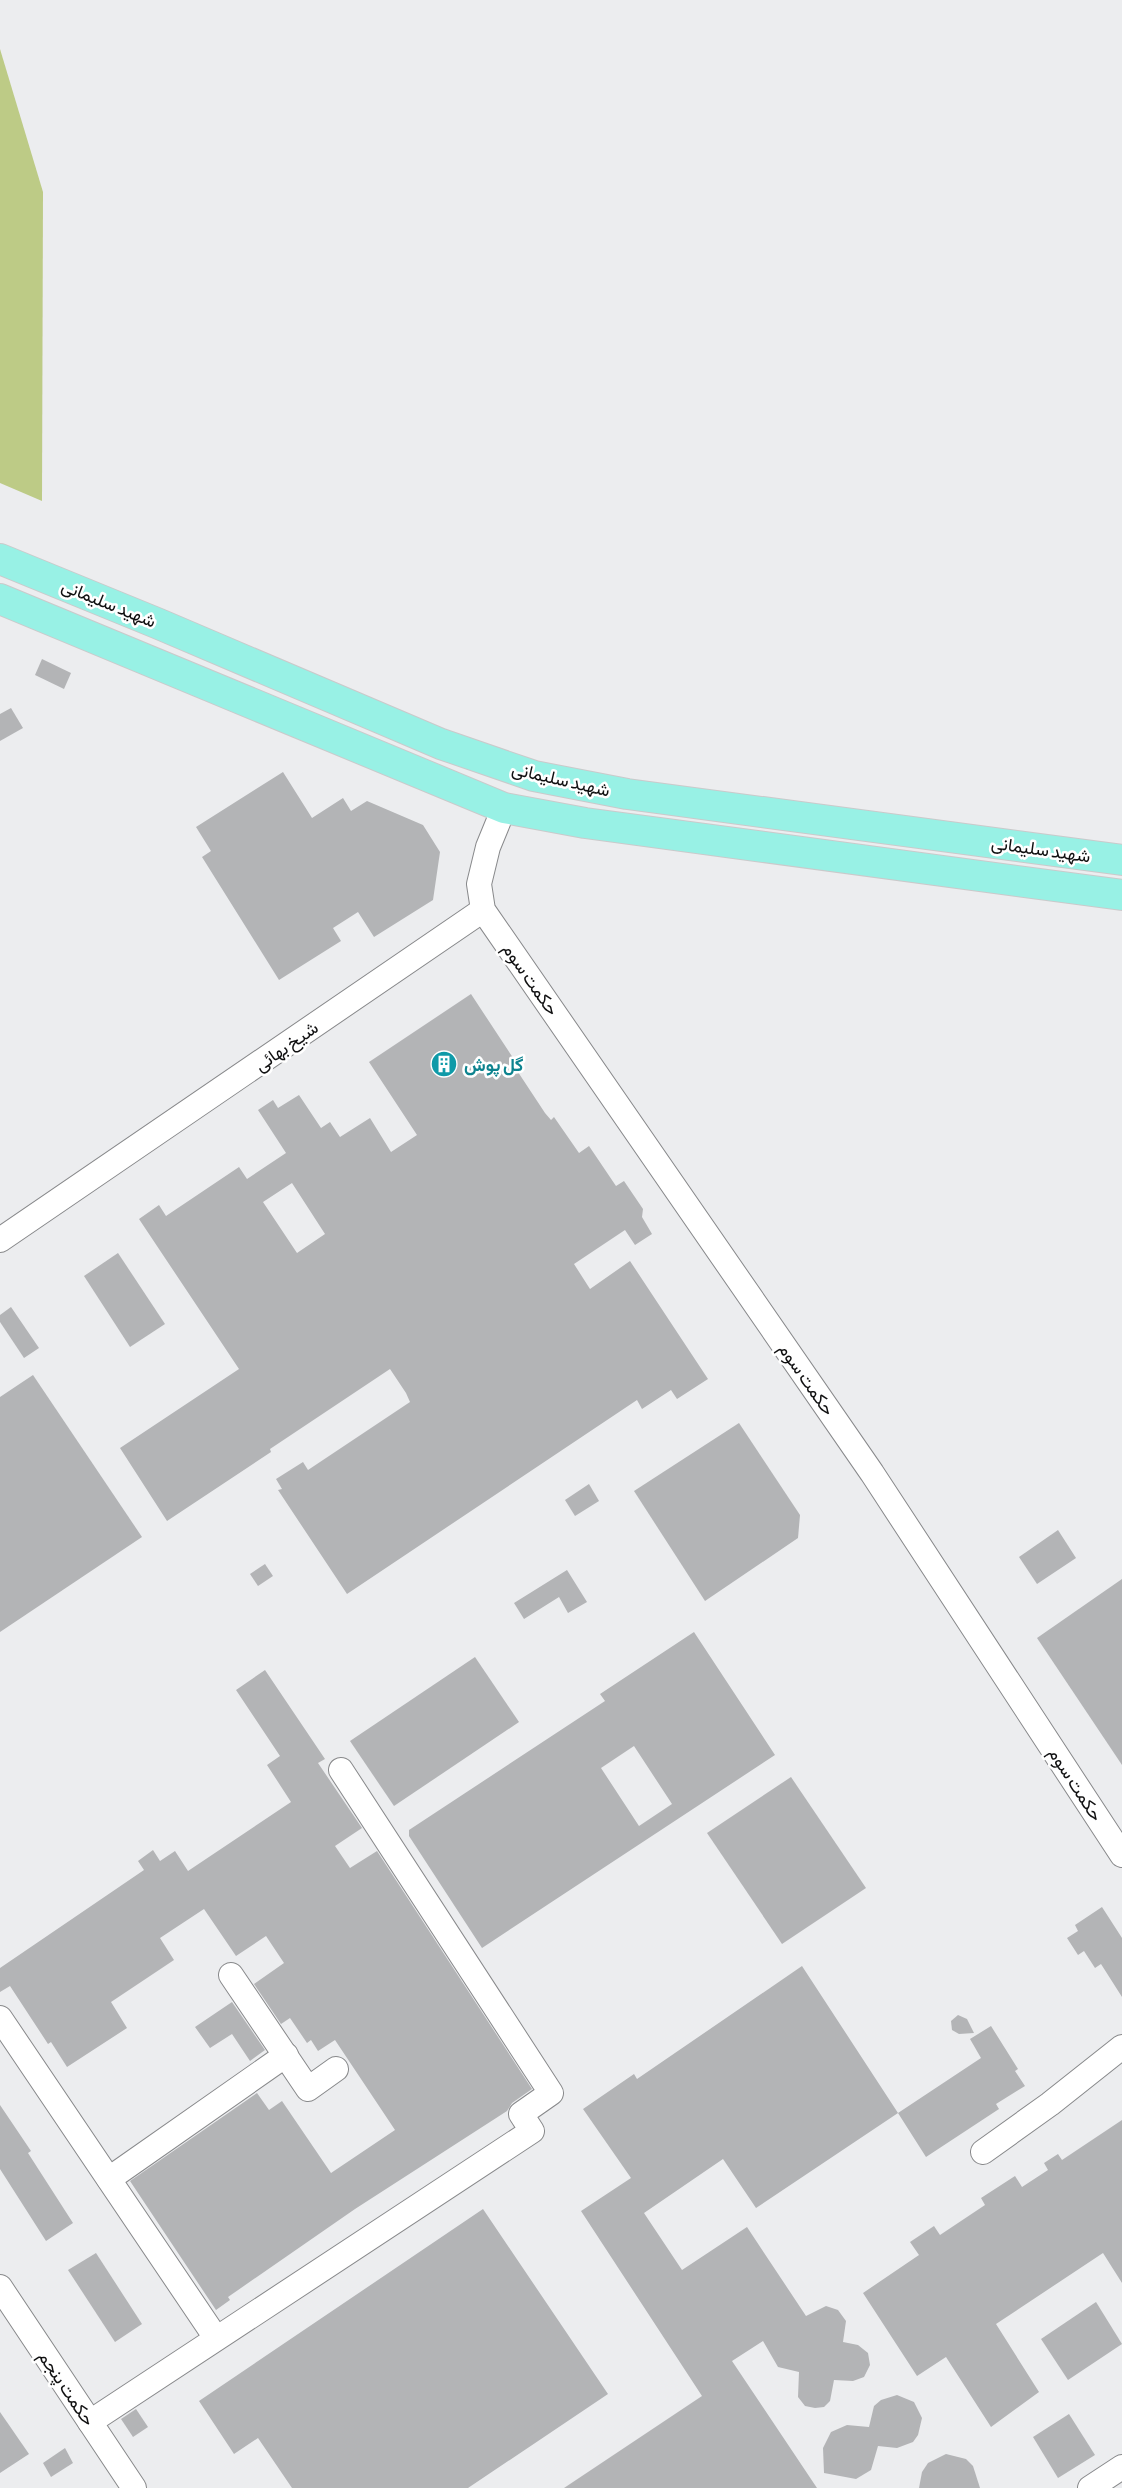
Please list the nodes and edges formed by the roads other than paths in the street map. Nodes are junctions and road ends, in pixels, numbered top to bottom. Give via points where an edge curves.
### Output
1 (0, 559) edge
2 (0, 599) edge
3 (504, 808) junction
4 (1122, 860) edge
5 (1122, 895) edge
6 (483, 910) junction
7 (0, 1239) edge
8 (340, 1770) dead end
9 (1122, 1855) edge
10 (231, 1975) dead end
11 (1, 2020) edge
12 (1122, 2047) edge
13 (286, 2055) junction
14 (336, 2069) dead end
15 (983, 2152) dead end
16 (109, 2179) junction
17 (0, 2287) edge
18 (216, 2338) junction
19 (90, 2422) junction
20 (1122, 2467) edge
21 (134, 2488) edge
22 (1090, 2488) edge

1 - 4 main road, شهید سلیمانی via 441,744 534,776 627,794
2 - 3 main road, شهید سلیمانی
3 - 5 main road, شهید سلیمانی via 585,823
3 - 6 street via 488,847 479,884
6 - 7 street, شیخ بهائی
6 - 9 street, حکمت سوم via 872,1473
8 - 18 street via 551,2093 521,2114 532,2131
10 - 13 street
11 - 16 street
12 - 15 street
13 - 14 street via 308,2089
13 - 16 street
16 - 18 street
17 - 19 street, حکمت پنجم
18 - 19 street
19 - 21 street, حکمت پنجم
20 - 22 street

